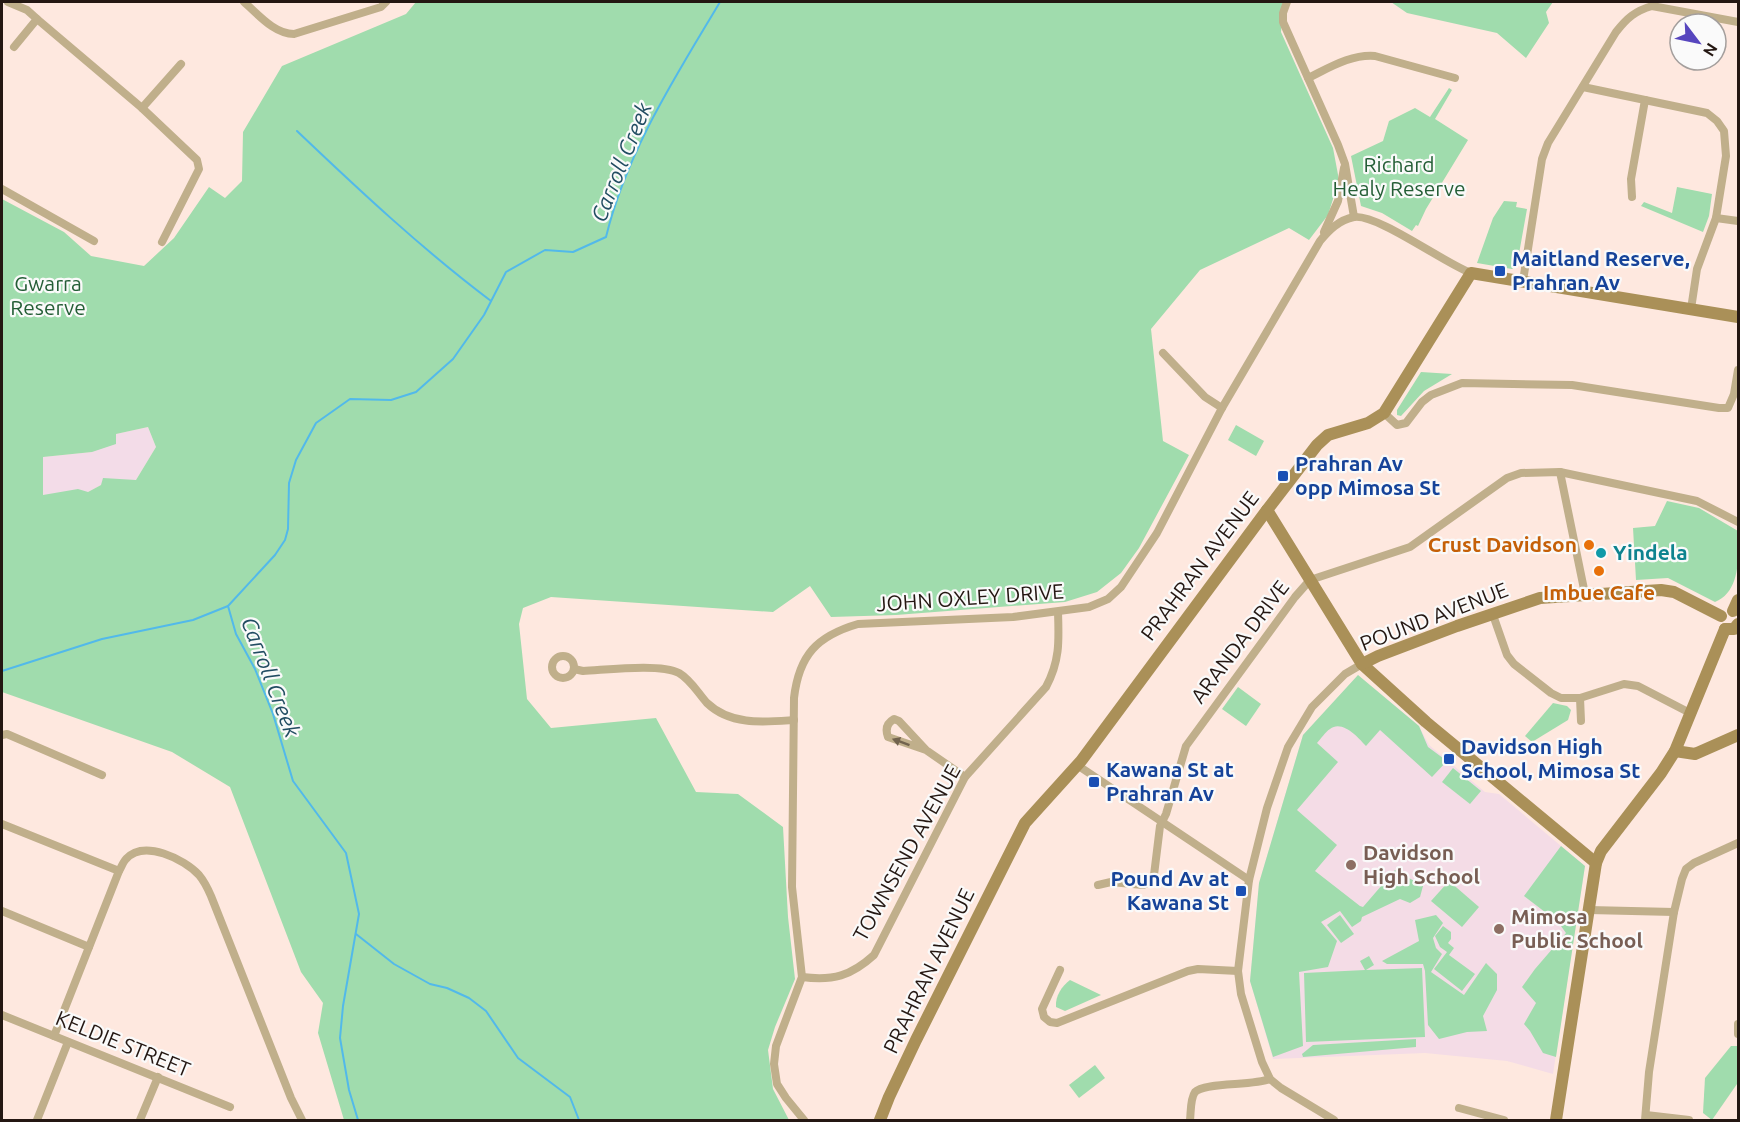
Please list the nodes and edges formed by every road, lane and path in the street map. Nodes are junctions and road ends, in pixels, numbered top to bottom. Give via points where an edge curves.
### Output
1 (8, 2) edge
2 (244, 2) edge
3 (386, 2) edge
4 (1287, 2) edge
5 (38, 19) junction
6 (1738, 22) edge
7 (14, 47) dead end
8 (181, 64) dead end
9 (1308, 78) junction
10 (1455, 78) dead end
11 (1583, 87) junction
12 (1645, 100) junction
13 (142, 108) junction
14 (1345, 164) junction
15 (2, 189) edge
16 (1632, 197) dead end
17 (1354, 218) junction
18 (1716, 218) junction
19 (1738, 221) edge
20 (94, 241) dead end
21 (1320, 241) junction
22 (162, 242) dead end
23 (1471, 273) junction
24 (1523, 281) junction
25 (1691, 309) junction
26 (1738, 317) edge
27 (1163, 353) dead end
28 (1738, 370) edge
29 (1222, 408) junction
30 (1384, 413) junction
31 (1560, 472) junction
32 (1266, 510) junction
33 (1738, 522) edge
34 (1310, 580) junction
35 (1585, 594) junction
36 (1058, 612) junction
37 (1493, 615) junction
38 (1734, 619) edge
39 (1362, 664) junction
40 (574, 669) dead end
41 (1580, 698) junction
42 (1690, 712) junction
43 (795, 720) junction
44 (1581, 721) dead end
45 (2, 735) edge
46 (1738, 735) edge
47 (926, 750) junction
48 (1675, 751) junction
49 (1077, 765) junction
50 (102, 775) dead end
51 (965, 777) junction
52 (1162, 823) junction
53 (2, 824) edge
54 (1738, 843) edge
55 (1596, 863) junction
56 (118, 871) junction
57 (1249, 880) junction
58 (1098, 885) dead end
59 (1589, 910) junction
60 (2, 911) edge
61 (1674, 912) junction
62 (89, 947) junction
63 (1060, 970) dead end
64 (1238, 971) junction
65 (802, 977) junction
66 (2, 1016) edge
67 (1738, 1024) edge
68 (1738, 1034) edge
69 (54, 1036) junction
70 (68, 1042) junction
71 (158, 1077) junction
72 (1270, 1079) junction
73 (230, 1107) dead end
74 (1459, 1108) dead end
75 (1645, 1118) edge
76 (37, 1120) edge
77 (140, 1120) edge
78 (302, 1120) edge
79 (804, 1120) edge
80 (880, 1120) edge
81 (1190, 1120) edge
82 (1334, 1120) edge
83 (1504, 1120) edge
84 (1556, 1120) edge
85 (1689, 1120) edge

1 - 5 street
2 - 3 street via 284,34 381,7
4 - 9 street via 1283,22
5 - 7 street
5 - 13 street
6 - 11 street via 1652,6 1638,10 1616,32
8 - 13 street
9 - 10 street via 1363,55
9 - 14 street
11 - 12 street
11 - 24 street via 1542,159
12 - 16 street via 1631,178
12 - 18 street via 1707,113 1724,131 1726,156
13 - 22 street via 200,164
14 - 17 street
14 - 21 street via 1338,201
15 - 20 street
17 - 21 street, JOHN OXLEY DRIVE via 1339,223
17 - 23 street via 1376,221
18 - 19 street
18 - 25 street via 1697,269
21 - 29 street, JOHN OXLEY DRIVE
23 - 24 street
23 - 30 street
24 - 25 street
25 - 26 street
27 - 29 street via 1205,397
28 - 30 street via 1728,408 1572,385 1462,383 1431,395 1406,423 1397,425
29 - 36 street, JOHN OXLEY DRIVE via 1167,514 1121,587 1089,607
30 - 32 street, PRAHRAN AVENUE via 1322,440
31 - 33 street, ARANDA DRIVE via 1697,501
31 - 34 street, ARANDA DRIVE via 1521,473 1507,478 1410,547
31 - 35 street
32 - 34 street
32 - 49 street, PRAHRAN AVENUE
34 - 39 street
34 - 52 street, ARANDA DRIVE via 1186,746
35 - 37 street, POUND AVENUE via 1540,598
35 - 38 street, POUND AVENUE via 1674,592
36 - 43 street, JOHN OXLEY DRIVE via 858,624 840,630 815,647 796,678
36 - 51 street, TOWNSEND AVENUE via 1055,670 1046,687
37 - 39 street, POUND AVENUE
37 - 41 street via 1514,664 1551,693 1561,698
38 - 42 street
39 - 55 street
39 - 57 street, POUND AVENUE via 1345,674 1312,707 1288,747
40 - 43 street via 664,668 689,680 708,704 730,717 757,722
41 - 42 street via 1624,684 1638,686
41 - 44 street
42 - 48 street
43 - 65 street, JOHN OXLEY DRIVE via 792,887
45 - 50 street
46 - 48 street via 1695,754
47 -> 47 street via 888,737 888,724 894,719 899,721
47 - 51 street
48 - 55 street
49 - 52 street
49 - 80 street, PRAHRAN AVENUE via 1021,831
51 - 65 street, TOWNSEND AVENUE via 874,955 859,969 837,977
52 - 57 street
52 - 58 street, ARANDA DRIVE via 1150,882
53 - 56 street
54 - 61 street via 1686,869
55 - 59 street
56 - 62 street
56 - 78 street via 126,858 150,850 185,864 200,876
57 - 64 street, POUND AVENUE
59 - 61 street
59 - 84 street
60 - 62 street
61 - 75 street
62 - 69 street
63 - 64 street via 1042,1009 1044,1017 1057,1023 1188,971
64 - 72 street, POUND AVENUE via 1241,994
65 - 79 street, JOHN OXLEY DRIVE via 776,1046 774,1064 777,1084
66 - 69 street, KELDIE STREET
67 - 68 street
69 - 70 street, KELDIE STREET
70 - 71 street, KELDIE STREET
70 - 76 street
71 - 73 street, KELDIE STREET
71 - 77 street
72 - 81 street via 1196,1091
72 - 82 street
74 - 83 street
75 - 85 street

